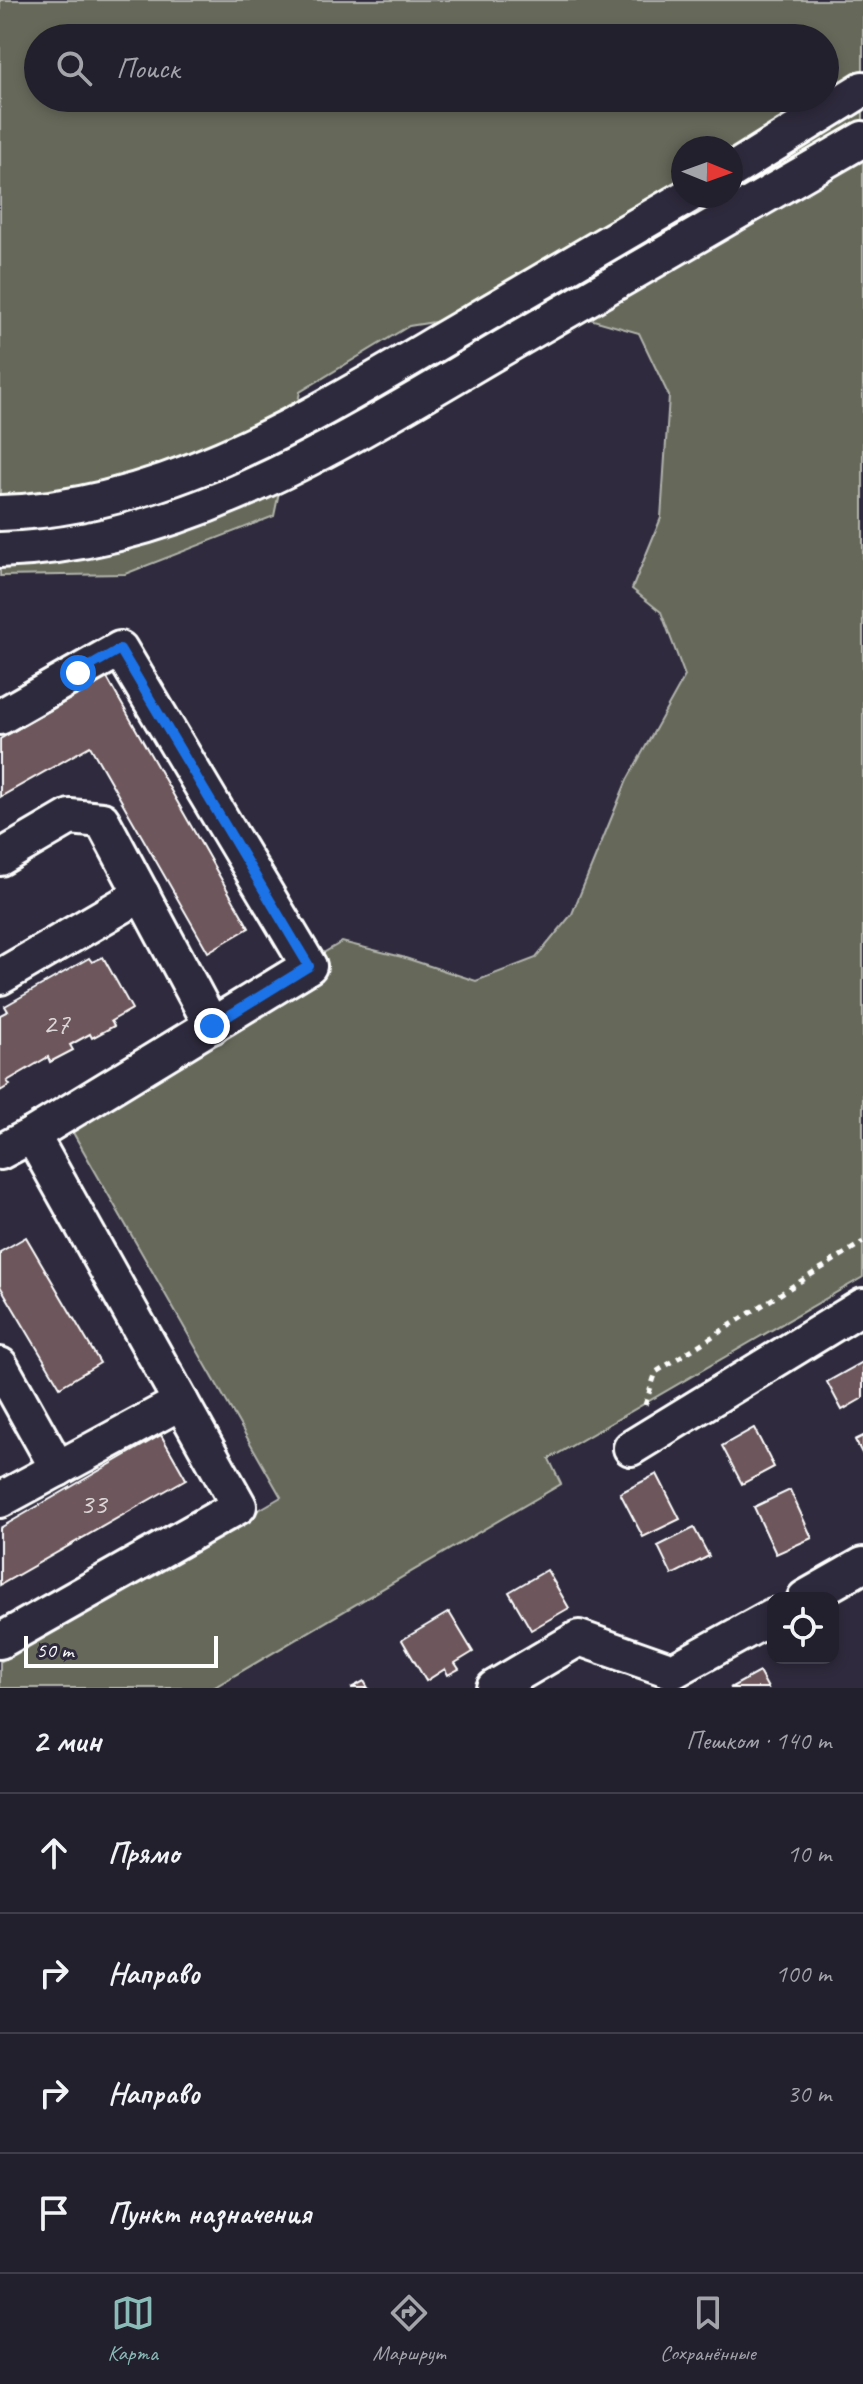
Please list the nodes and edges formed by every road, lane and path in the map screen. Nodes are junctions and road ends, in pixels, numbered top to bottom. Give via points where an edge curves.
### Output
1 (863, 89) edge
2 (839, 104) edge
3 (826, 112) edge
4 (863, 139) edge
5 (743, 164) edge
6 (671, 206) edge
7 (0, 513) edge
8 (0, 550) edge
9 (0, 717) edge
10 (0, 858) edge
11 (142, 894) junction
12 (0, 977) edge
13 (212, 1026) junction
14 (32, 1135) junction
15 (0, 1152) edge
16 (863, 1242) edge
17 (863, 1306) edge
18 (0, 1365) edge
19 (181, 1402) junction
20 (631, 1448) joint
21 (58, 1469) junction
22 (0, 1500) edge
23 (863, 1565) edge
24 (816, 1592) edge
25 (767, 1619) edge
26 (0, 1641) edge
27 (494, 1688) edge

1 - 2 street
3 - 5 street
4 - 8 street via 274,477 168,519 90,539
6 - 7 street via 259,442 157,483 80,502
9 - 13 street via 120,649 309,966
10 - 11 street via 70,817 102,820
11 - 12 street
11 - 13 street
13 - 14 street
14 - 15 street
14 - 19 street
16 - 20 path via 656,1372
17 - 20 street
18 - 21 street
19 - 21 street
19 - 26 street via 239,1506
21 - 22 street
23 - 24 street
25 - 27 street via 673,1671 579,1638

